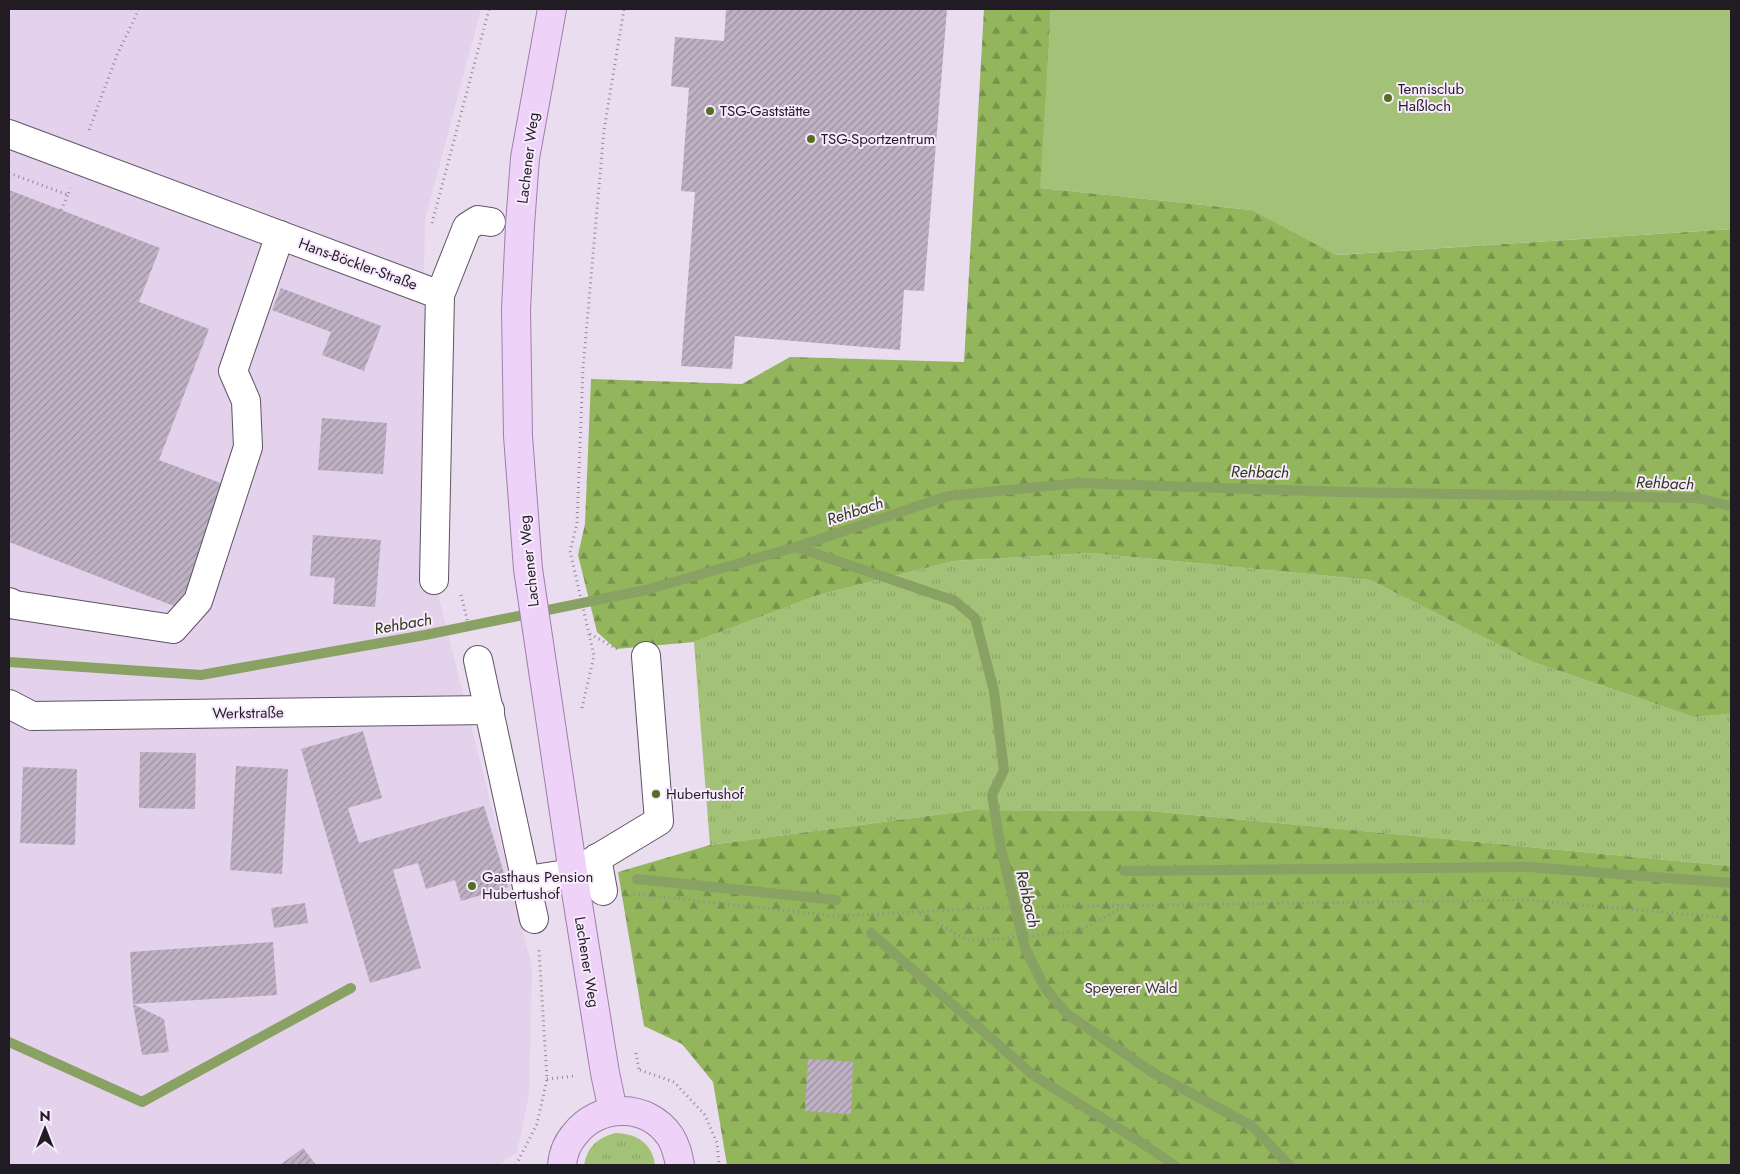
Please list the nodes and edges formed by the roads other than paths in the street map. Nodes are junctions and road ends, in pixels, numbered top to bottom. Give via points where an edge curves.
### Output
1 (552, 9) edge
2 (9, 134) edge
3 (491, 222) dead end
4 (280, 235) junction
5 (440, 295) junction
6 (447, 584) road end
7 (9, 602) edge
8 (646, 656) dead end
9 (478, 660) road end
10 (9, 704) edge
11 (490, 710) junction
12 (597, 858) junction
13 (573, 873) junction
14 (527, 880) junction
15 (603, 891) road end
16 (534, 919) road end
17 (613, 1111) junction
18 (562, 1165) edge
19 (680, 1165) edge

1 - 13 main road, Lachener Weg via 525,158 516,300 518,436 528,569
2 - 4 street, Hans-Böckler-Straße
3 - 5 street via 478,220 467,227
4 - 5 street, Hans-Böckler-Straße
4 - 7 street via 234,371 246,401 248,447 198,602 173,629
5 - 6 street
8 - 12 street via 659,820
9 - 11 street
10 - 11 street, Werkstraße via 32,716
11 - 14 street
12 - 13 street
12 - 15 street
13 - 14 street
13 - 17 main road, Lachener Weg
14 - 16 street
17 - 18 main road via 597,1115 581,1126 569,1140
17 - 19 main road via 631,1111 660,1125 670,1136

